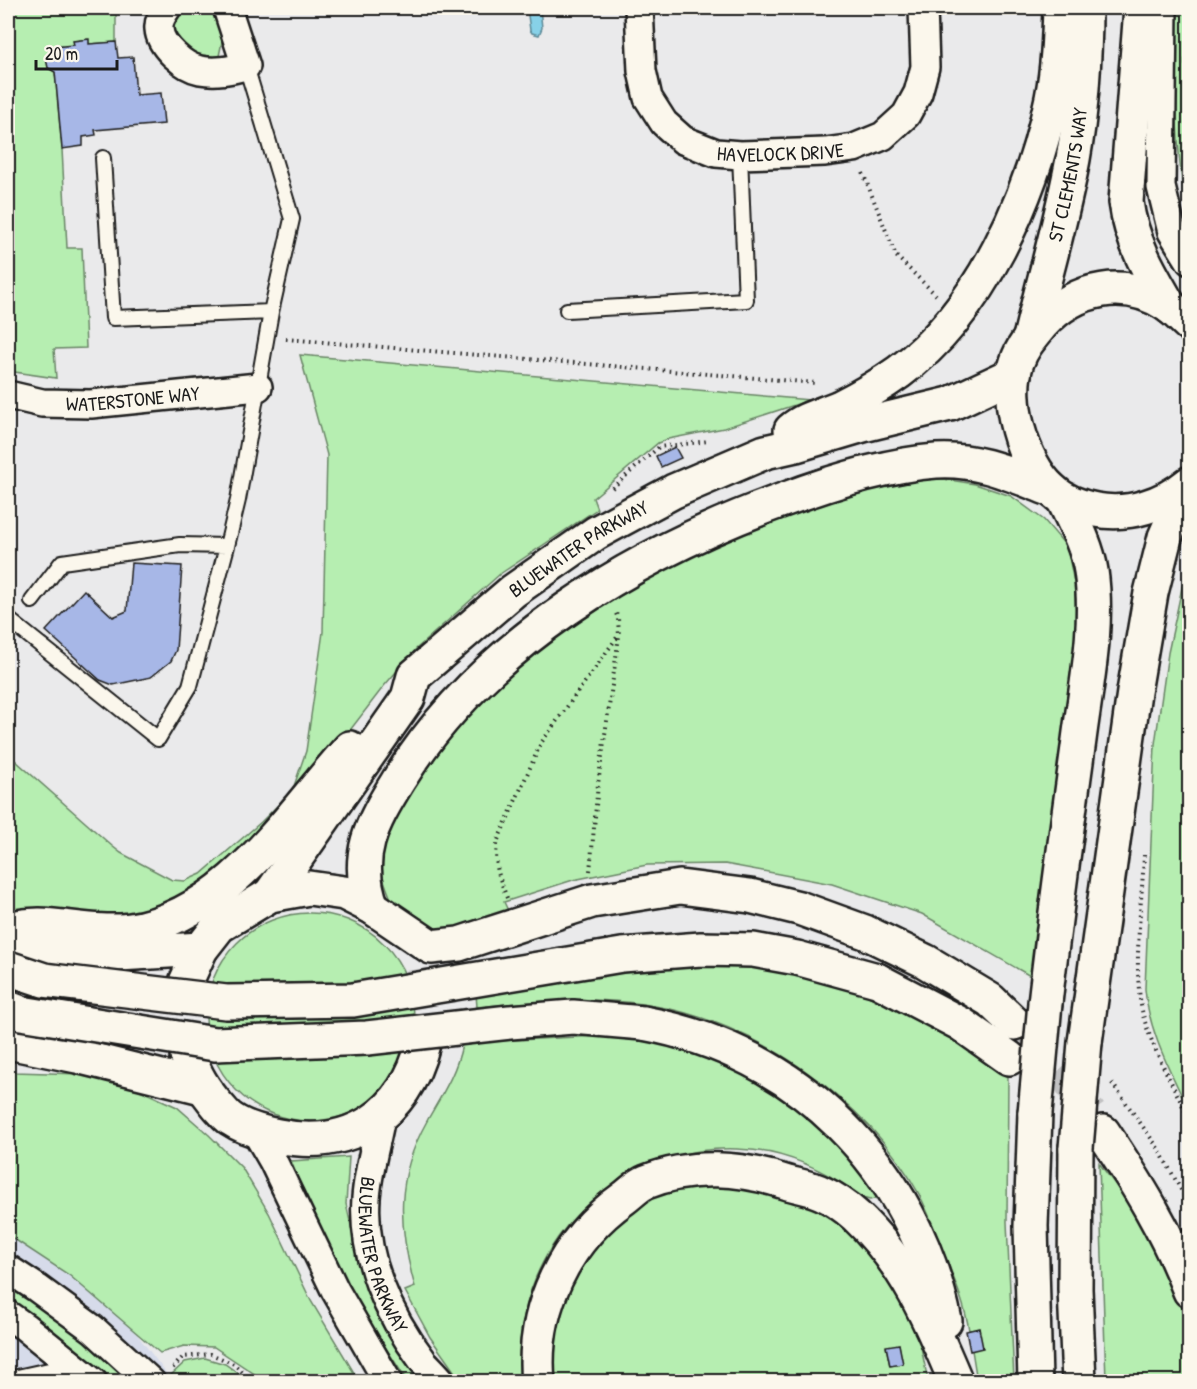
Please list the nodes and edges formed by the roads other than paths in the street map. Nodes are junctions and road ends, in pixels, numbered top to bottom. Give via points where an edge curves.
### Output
1 (167, 8) edge
2 (227, 8) edge
3 (639, 8) edge
4 (923, 8) edge
5 (1060, 8) edge
6 (1084, 8) edge
7 (1141, 8) edge
8 (1163, 8) edge
9 (246, 66) junction
10 (740, 155) junction
11 (104, 158) dead end
12 (1190, 261) edge
13 (567, 310) dead end
14 (271, 312) junction
15 (1183, 316) edge
16 (1029, 339) junction
17 (1014, 374) junction
18 (258, 387) junction
19 (8, 394) edge
20 (765, 453) junction
21 (1189, 484) edge
22 (1056, 494) junction
23 (227, 546) junction
24 (32, 601) dead end
25 (8, 619) edge
26 (414, 676) junction
27 (270, 895) junction
28 (372, 908) junction
29 (8, 928) edge
30 (408, 933) junction
31 (8, 940) edge
32 (201, 949) junction
33 (8, 968) edge
34 (422, 969) tunnel mouth
35 (186, 982) tunnel mouth
36 (8, 1008) edge
37 (1014, 1023) tunnel mouth
38 (8, 1042) edge
39 (423, 1044) tunnel mouth
40 (187, 1055) tunnel mouth
41 (1009, 1058) tunnel mouth
42 (202, 1087) junction
43 (381, 1117) junction
44 (255, 1130) junction
45 (1094, 1142) junction
46 (8, 1269) edge
47 (1190, 1291) edge
48 (8, 1316) edge
49 (161, 1376) edge
50 (8, 1379) edge
51 (92, 1381) edge
52 (388, 1382) edge
53 (442, 1382) edge
54 (538, 1382) edge
55 (956, 1382) edge
56 (1035, 1382) edge
57 (1079, 1382) edge

1 - 9 street via 159,24 160,35 186,64 197,70 217,71
2 - 9 street
3 - 10 street, HAVELOCK DRIVE via 642,71 648,98 664,123 683,140 716,153
4 - 10 street, HAVELOCK DRIVE via 925,67 918,93 906,114 883,136 825,152
5 - 20 main road via 1055,77 1035,158 1009,226 972,296 929,345 898,372 841,406 794,426
6 - 16 main road, ST CLEMENTS WAY via 1084,69 1073,157
7 - 15 main road via 1126,202 1137,247
8 - 12 street via 1161,187 1172,232
9 - 14 lane via 292,219
10 - 13 lane via 746,300
11 - 14 lane via 113,318
14 - 18 lane
15 - 16 main road via 1130,290 1096,291 1065,304
16 - 17 main road via 1017,359
17 - 20 main road, BLUEWATER PARKWAY via 950,404
17 - 22 main road via 1019,432 1034,467
18 - 19 street, WATERSTONE WAY via 92,404 42,403
18 - 23 lane
20 - 26 main road, BLUEWATER PARKWAY via 674,491 596,534 513,591
21 - 22 main road via 1155,504 1124,512 1084,508
21 - 45 main road, bridge via 1165,537 1134,692 1085,1042
22 - 28 main road via 992,467 965,462 934,461 892,468 816,488 727,521 661,552 608,583 550,621 487,674 420,747 378,815 365,849 365,886
22 - 56 main road, bridge via 1082,539 1089,563 1093,624 1045,1003 1035,1113 1030,1226
23 - 24 lane via 180,545 62,562
23 - 25 lane via 190,686 158,739
26 - 27 main road via 408,699
26 - 29 main road, BLUEWATER PARKWAY via 276,835 240,871 195,906 166,921 122,931 39,925
27 - 28 main road via 309,888 344,893
27 - 32 main road via 219,926
28 - 30 main road
30 - 34 main road
30 - 37 main road via 431,947 459,944 592,902 680,887 750,896 800,908 865,932 925,961 990,1000
31 - 32 main road via 86,956
32 - 35 main road
33 - 41 main road, bridge via 44,980 226,1002 353,999 622,955 753,950 877,980 961,1024
36 - 55 main road, bridge via 215,1044 367,1038 564,1018 616,1019 681,1031 756,1061 816,1102 869,1155 892,1186 923,1245 942,1305
38 - 42 main road
39 - 43 main road via 412,1075
40 - 42 main road
42 - 44 main road via 230,1119
43 - 44 main road via 354,1132 323,1139 291,1138
43 - 53 street, BLUEWATER PARKWAY via 366,1200 374,1269 399,1323
44 - 52 street via 335,1290
45 - 47 main road via 1134,1177 1172,1245
45 - 57 main road via 1075,1289
46 - 49 street
48 - 51 street
50 - 51 lane via 49,1370
54 - 55 main road via 537,1345 545,1306 579,1239 644,1182 707,1170 761,1174 822,1193 855,1216 901,1268 925,1310

